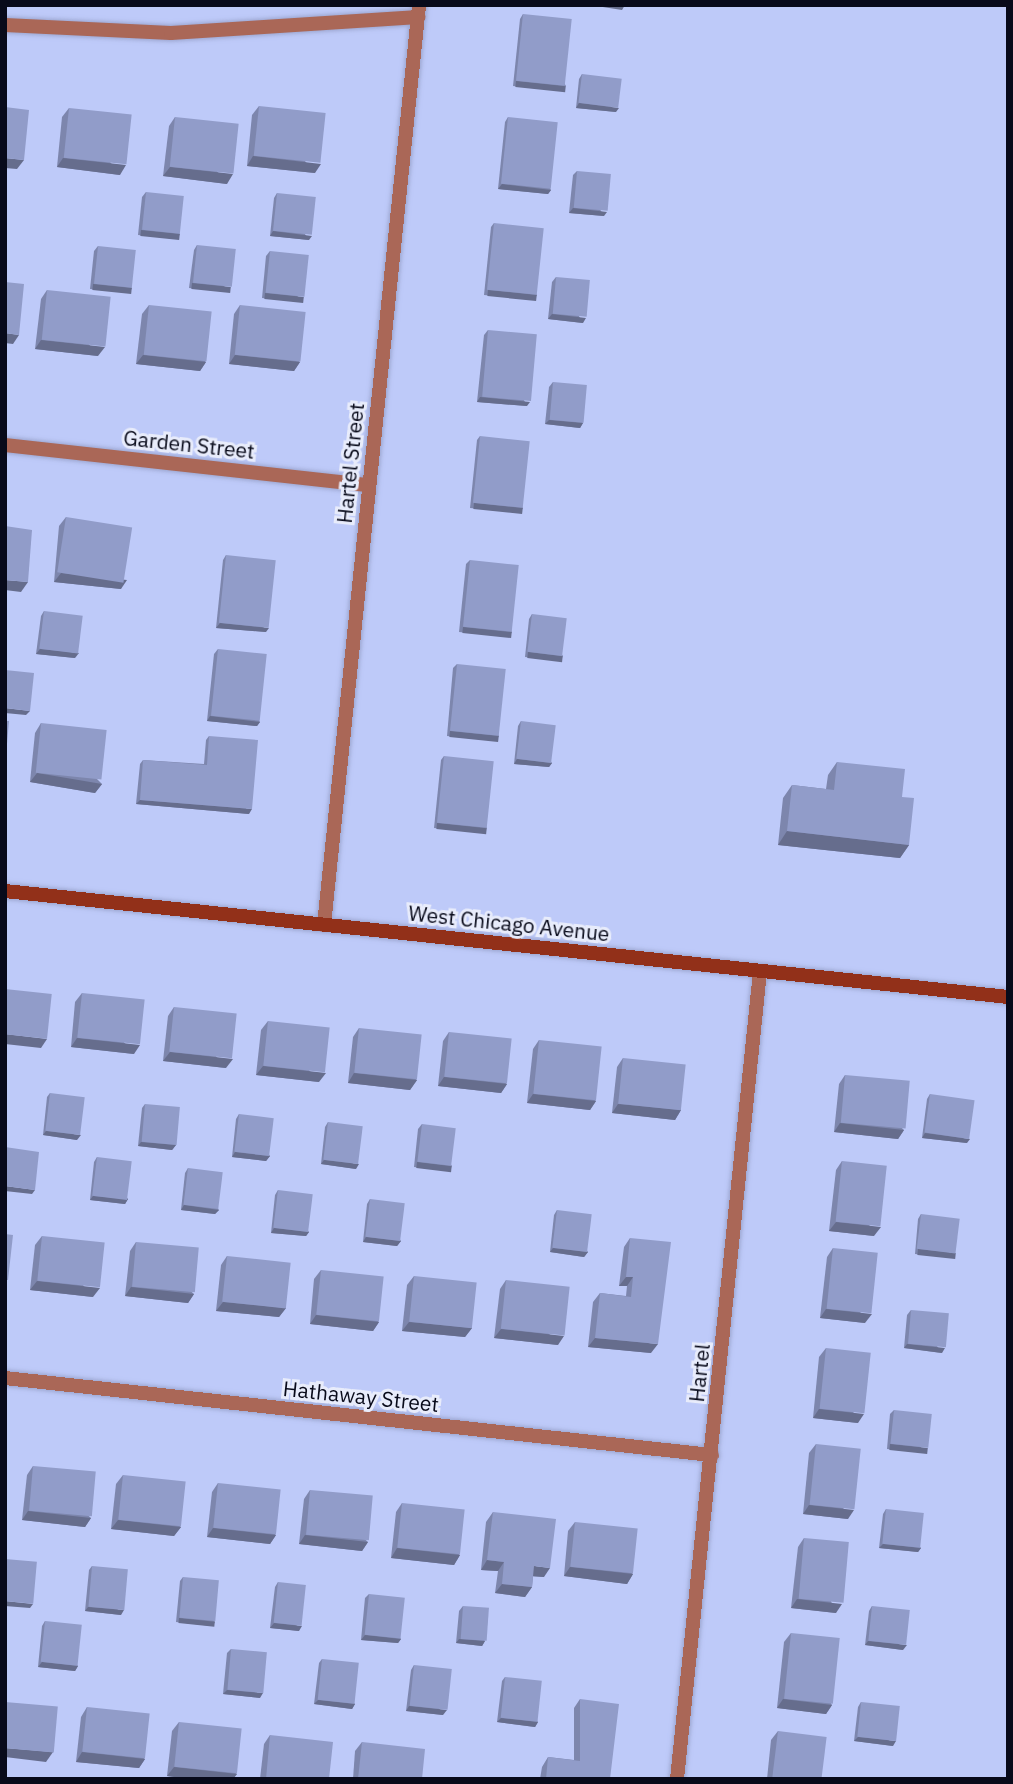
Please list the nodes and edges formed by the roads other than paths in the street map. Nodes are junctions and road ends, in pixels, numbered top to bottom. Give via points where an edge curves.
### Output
1 (419, 11) edge
2 (5, 25) edge
3 (5, 444) edge
4 (369, 485) junction
5 (5, 891) edge
6 (324, 925) junction
7 (760, 972) junction
8 (1008, 997) edge
9 (5, 1378) edge
10 (712, 1455) junction
11 (677, 1779) edge

1 - 2 street via 171,33
1 - 4 street, Hartel Street
3 - 4 street, Garden Street
4 - 6 street, Hartel Street
5 - 6 street, West Chicago Avenue
6 - 7 street, West Chicago Avenue
7 - 8 street, West Chicago Avenue
7 - 10 street, Hartel
9 - 10 street, Hathaway Street
10 - 11 street, Hartel

